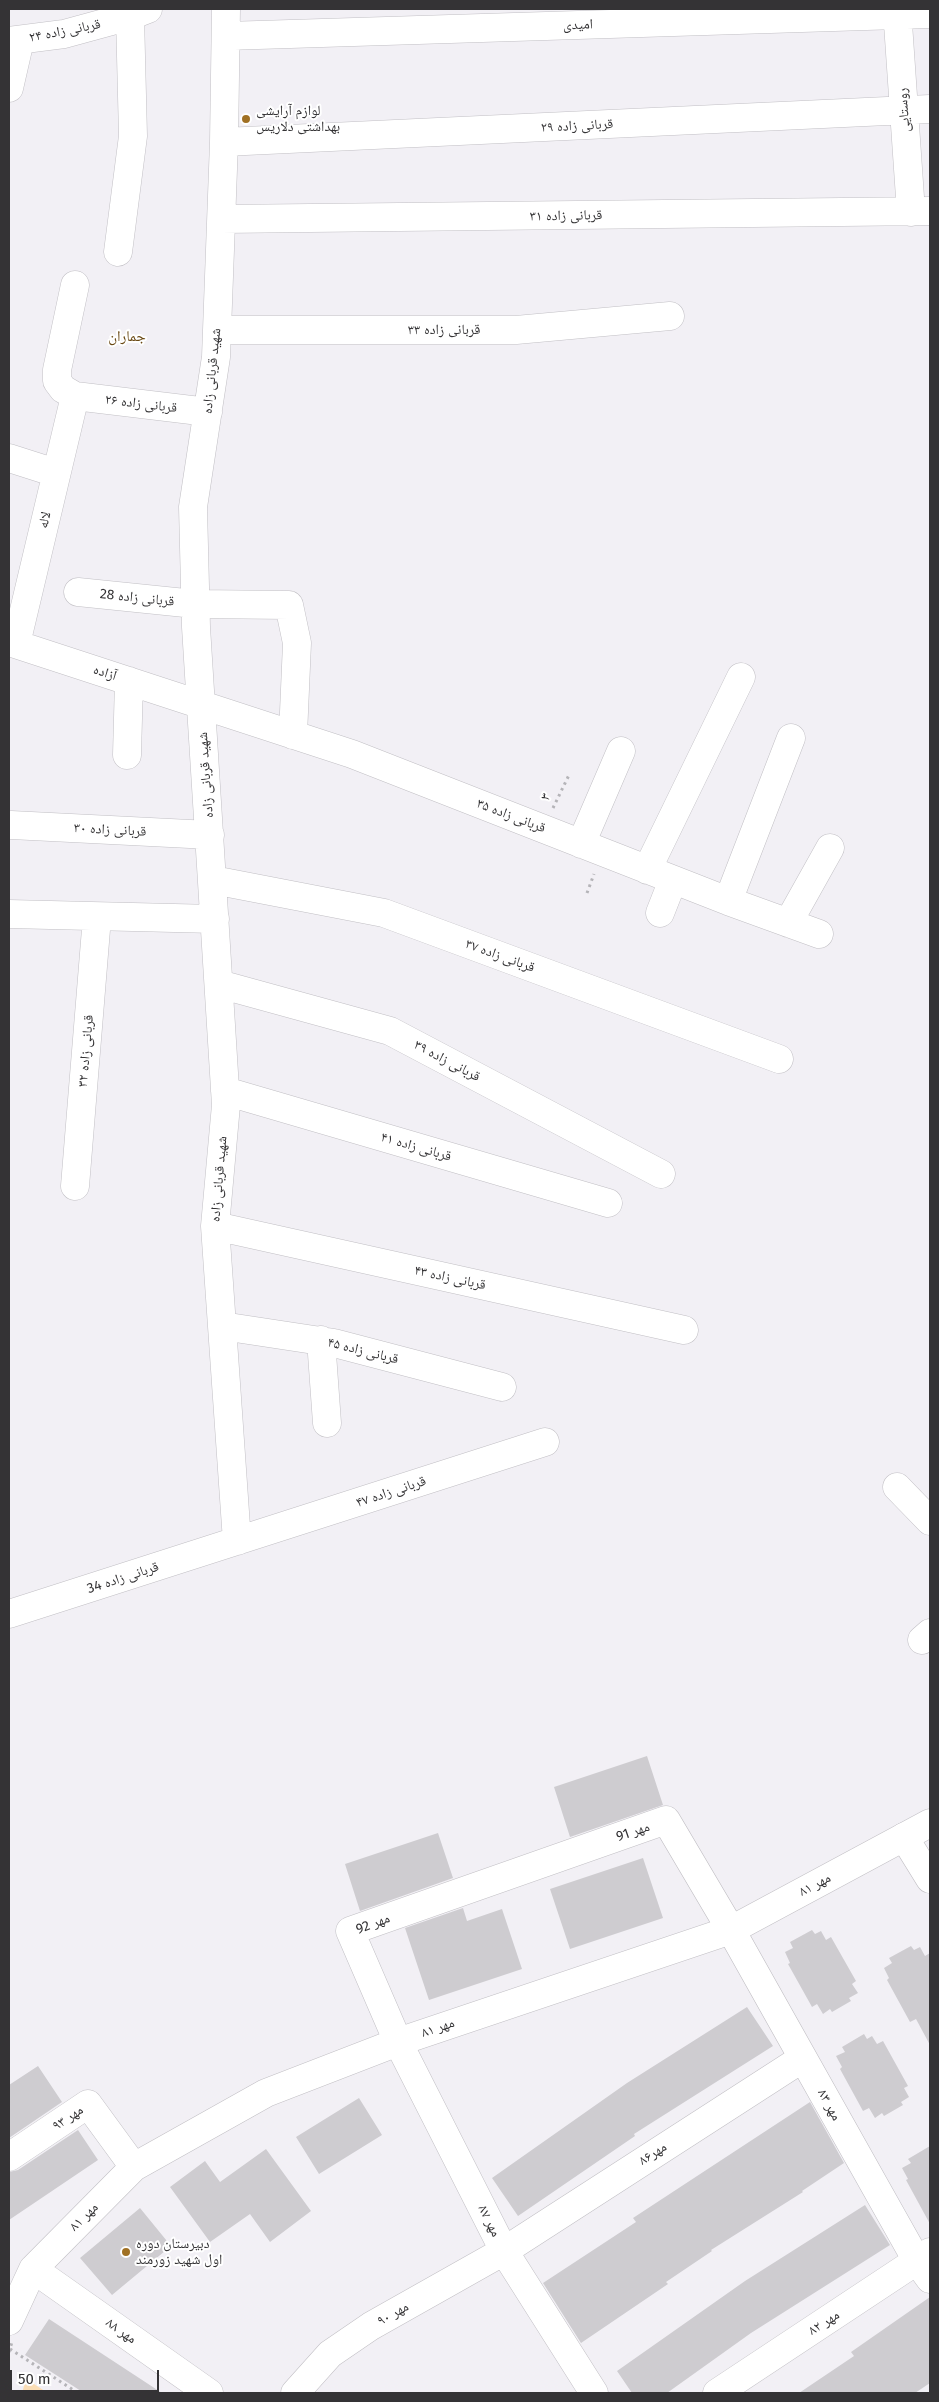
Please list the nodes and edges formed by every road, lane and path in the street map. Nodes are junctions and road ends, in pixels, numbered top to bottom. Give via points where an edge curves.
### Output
1 (226, 9) edge
2 (898, 12) edge
3 (139, 13) edge
4 (752, 14) edge
5 (930, 14) edge
6 (226, 36) junction
7 (14, 41) edge
8 (9, 88) edge
9 (917, 110) edge
10 (224, 142) junction
11 (921, 212) edge
12 (222, 219) junction
13 (118, 252) dead end
14 (75, 285) dead end
15 (670, 316) dead end
16 (217, 330) junction
17 (75, 396) junction
18 (208, 412) junction
19 (9, 458) edge
20 (56, 473) junction
21 (78, 592) dead end
22 (195, 604) junction
23 (12, 643) edge
24 (741, 677) dead end
25 (130, 681) junction
26 (201, 704) junction
27 (293, 735) junction
28 (791, 738) dead end
29 (621, 751) dead end
30 (126, 755) dead end
31 (569, 775) dead end
32 (11, 825) dead end
33 (543, 829) junction
34 (210, 835) junction
35 (581, 844) junction
36 (830, 848) dead end
37 (647, 870) junction
38 (213, 880) junction
39 (673, 880) junction
40 (728, 901) junction
41 (660, 912) dead end
42 (9, 914) edge
43 (98, 917) junction
44 (215, 919) junction
45 (788, 923) junction
46 (819, 934) dead end
47 (219, 984) junction
48 (779, 1059) dead end
49 (225, 1091) junction
50 (661, 1174) dead end
51 (75, 1186) dead end
52 (608, 1203) dead end
53 (215, 1226) junction
54 (222, 1326) junction
55 (684, 1330) dead end
56 (321, 1340) junction
57 (502, 1387) dead end
58 (326, 1423) dead end
59 (545, 1442) dead end
60 (897, 1487) dead end
61 (930, 1521) edge
62 (237, 1541) junction
63 (9, 1614) edge
64 (930, 1823) edge
65 (904, 1837) junction
66 (508, 1876) joint
67 (930, 1878) edge
68 (731, 1930) junction
69 (398, 2042) junction
70 (803, 2058) junction
71 (9, 2157) edge
72 (134, 2167) junction
73 (504, 2251) junction
74 (926, 2264) edge
75 (33, 2269) junction
76 (9, 2319) edge
77 (10, 2349) dead end
78 (78, 2393) edge
79 (210, 2393) edge
80 (295, 2393) edge
81 (594, 2393) edge
82 (717, 2393) edge

1 - 6 street, شهید قربانی زاده
2 - 4 street, امیدی
2 - 5 street, امیدی
2 - 9 street, روستایی
3 - 7 street, قربانی زاده ۲۴ via 64,34
3 - 13 street via 132,136
4 - 6 street, امیدی
6 - 10 street, شهید قربانی زاده
7 - 8 street
9 - 10 street, قربانی زاده ۲۹
9 - 11 street, روستایی
10 - 12 street, شهید قربانی زاده
11 - 12 street, قربانی زاده ۳۱
12 - 16 street, شهید قربانی زاده
14 - 17 street via 57,370 63,390
15 - 16 street, قربانی زاده ۳۳ via 516,330
16 - 18 street, شهید قربانی زاده
17 - 18 street, قربانی زاده ۲۶
17 - 20 street, لاله
18 - 22 street, شهید قربانی زاده via 193,507
19 - 20 street
20 - 23 street, لاله
21 - 22 street, قربانی زاده 28
22 - 26 street, شهید قربانی زاده
22 - 27 street, قربانی زاده 28 via 289,605 297,643
23 - 25 street, آزاده
24 - 37 street
25 - 26 street, آزاده
25 - 30 street
26 - 27 street, قربانی زاده ۳۵
26 - 34 street, شهید قربانی زاده
27 - 33 street, قربانی زاده ۳۵ via 352,754
28 - 40 street
29 - 35 street
31 - 33 path, ۳
32 - 34 street, قربانی زاده ۳۰
33 - 35 street, قربانی زاده ۳۵
34 - 38 street, شهید قربانی زاده
35 - 37 street, قربانی زاده ۳۵
36 - 45 street
37 - 39 street, قربانی زاده ۳۵
38 - 44 street, شهید قربانی زاده
38 - 48 street, قربانی زاده ۳۷ via 384,913
39 - 40 street, قربانی زاده ۳۵
39 - 41 street
40 - 45 street, قربانی زاده ۳۵
42 - 43 street
43 - 44 street
43 - 51 street, قربانی زاده ۳۲
44 - 47 street, شهید قربانی زاده
45 - 46 street, قربانی زاده ۳۵
47 - 49 street, شهید قربانی زاده
47 - 50 street, قربانی زاده ۳۹ via 390,1031
49 - 52 street, قربانی زاده ۴۱
49 - 53 street, شهید قربانی زاده
53 - 54 street, شهید قربانی زاده
53 - 55 street, قربانی زاده ۴۳
54 - 56 street, قربانی زاده ۴۵
54 - 62 street, شهید قربانی زاده
56 - 57 street, قربانی زاده ۴۵
56 - 58 street
59 - 62 street, قربانی زاده ۴۷
60 - 61 street
62 - 63 street, قربانی زاده 34
64 - 65 street, مهر ۸۱
65 - 67 street
65 - 68 street, مهر ۸۱
66 - 68 street, مهر 91 via 666,1820
66 - 69 street, مهر 92 via 350,1931
68 - 69 street, مهر ۸۱
68 - 70 street, مهر ۸۳
69 - 72 street, مهر ۸۱ via 266,2094
69 - 73 street, مهر ۸۷
70 - 73 street, مهر۸۶
70 - 74 street, مهر ۸۳
71 - 72 street, مهر ۹۳ via 88,2104
72 - 75 street, مهر ۸۱
73 - 80 street, مهر ۹۰ via 338,2348
73 - 81 street, مهر ۸۷
74 - 82 street, مهر ۸۲
75 - 76 street, مهر ۸۱
75 - 79 street, مهر ۸۸
77 - 78 path

